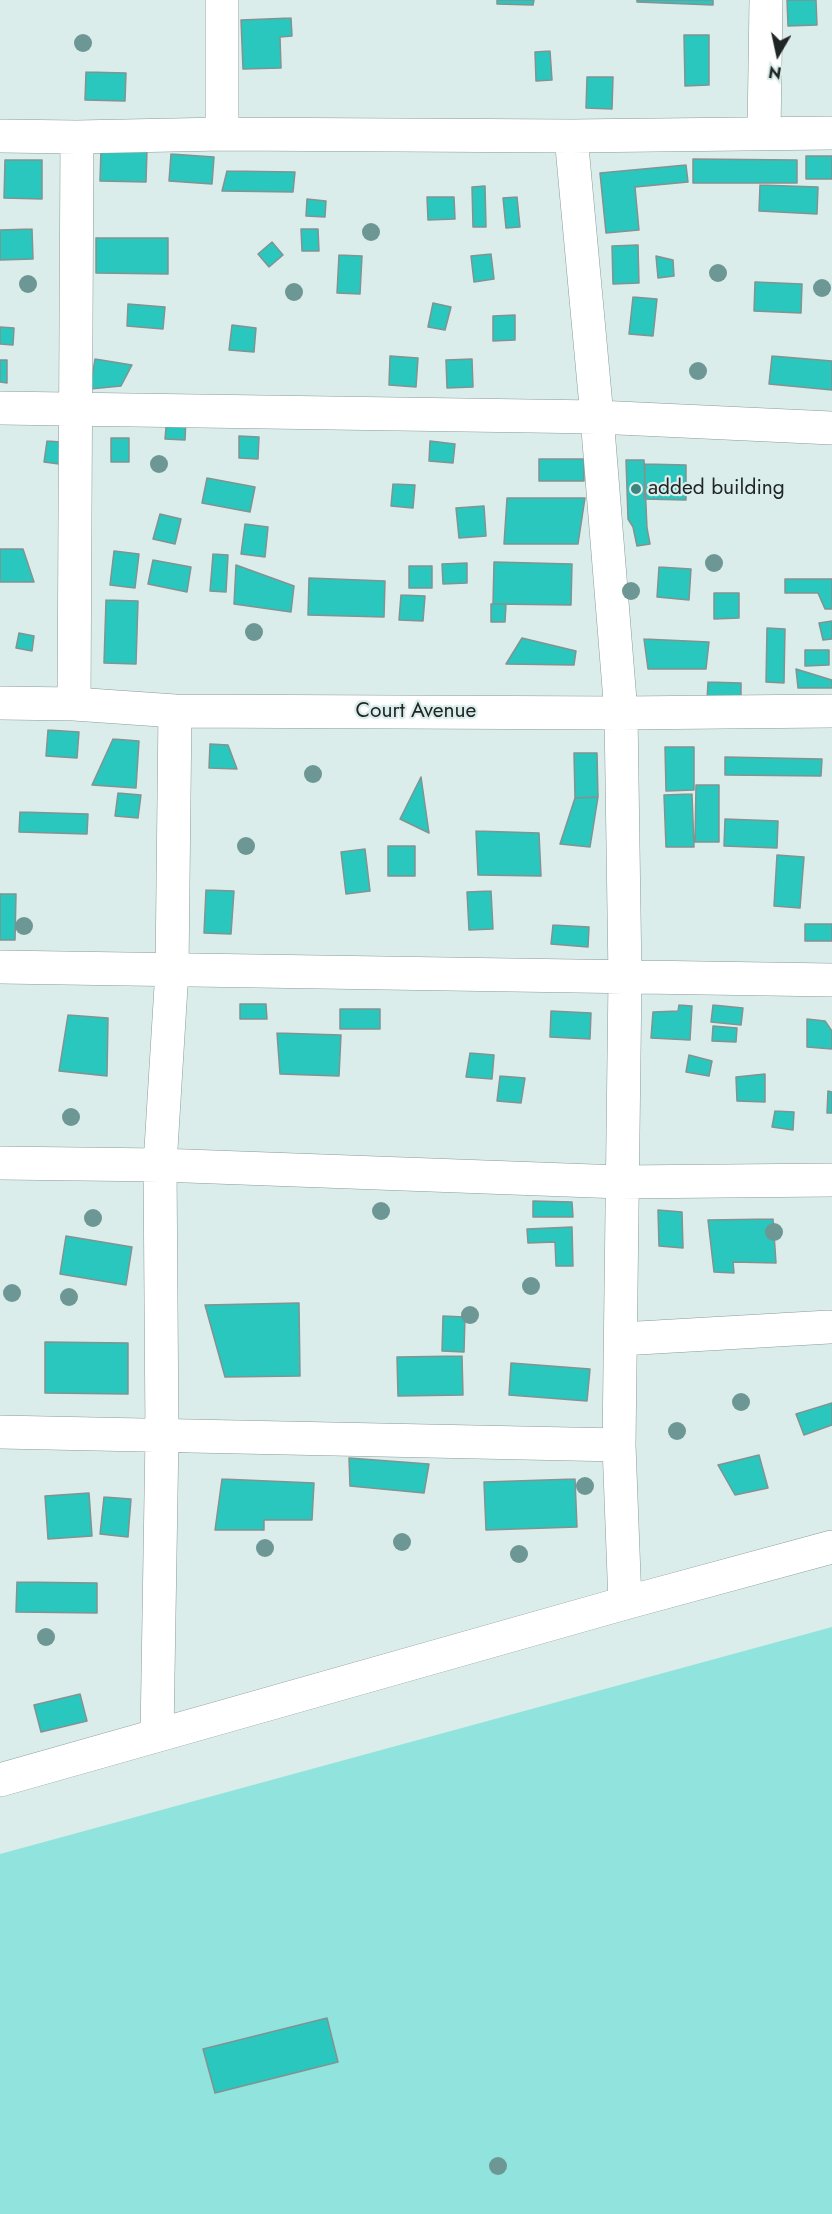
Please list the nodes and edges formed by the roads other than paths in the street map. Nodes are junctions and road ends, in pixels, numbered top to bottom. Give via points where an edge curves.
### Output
1 (222, 0) edge
2 (766, 0) edge
3 (764, 133) junction
4 (832, 133) edge
5 (222, 134) junction
6 (0, 136) edge
7 (572, 136) junction
8 (77, 138) junction
9 (0, 408) edge
10 (76, 408) junction
11 (597, 417) junction
12 (832, 428) edge
13 (0, 704) edge
14 (74, 704) junction
15 (175, 711) junction
16 (832, 711) edge
17 (621, 713) junction
18 (0, 967) edge
19 (172, 970) junction
20 (625, 978) junction
21 (832, 980) edge
22 (0, 1163) edge
23 (160, 1165) junction
24 (832, 1180) edge
25 (621, 1182) junction
26 (829, 1327) dead end
27 (621, 1339) junction
28 (0, 1432) edge
29 (162, 1435) junction
30 (618, 1445) junction
31 (832, 1547) edge
32 (625, 1603) junction
33 (158, 1735) junction
34 (0, 1780) edge

1 - 5 street
2 - 3 street
3 - 4 street
3 - 7 street
5 - 7 street
5 - 8 street
6 - 8 street
7 - 11 street
8 - 10 street
9 - 10 street
10 - 11 street
10 - 14 street
11 - 12 street
11 - 17 street
13 - 14 street, Court Avenue
14 - 15 street, Court Avenue
15 - 17 street, Court Avenue
15 - 19 street
16 - 17 street, Court Avenue
17 - 20 street
18 - 19 street
19 - 20 street
19 - 23 street
20 - 21 street
20 - 25 street
22 - 23 street
23 - 25 street
23 - 29 street
24 - 25 street
25 - 27 street
26 - 27 street
27 - 30 street
28 - 29 street
29 - 30 street
29 - 33 street
30 - 32 street
31 - 32 street
32 - 33 street
33 - 34 street

